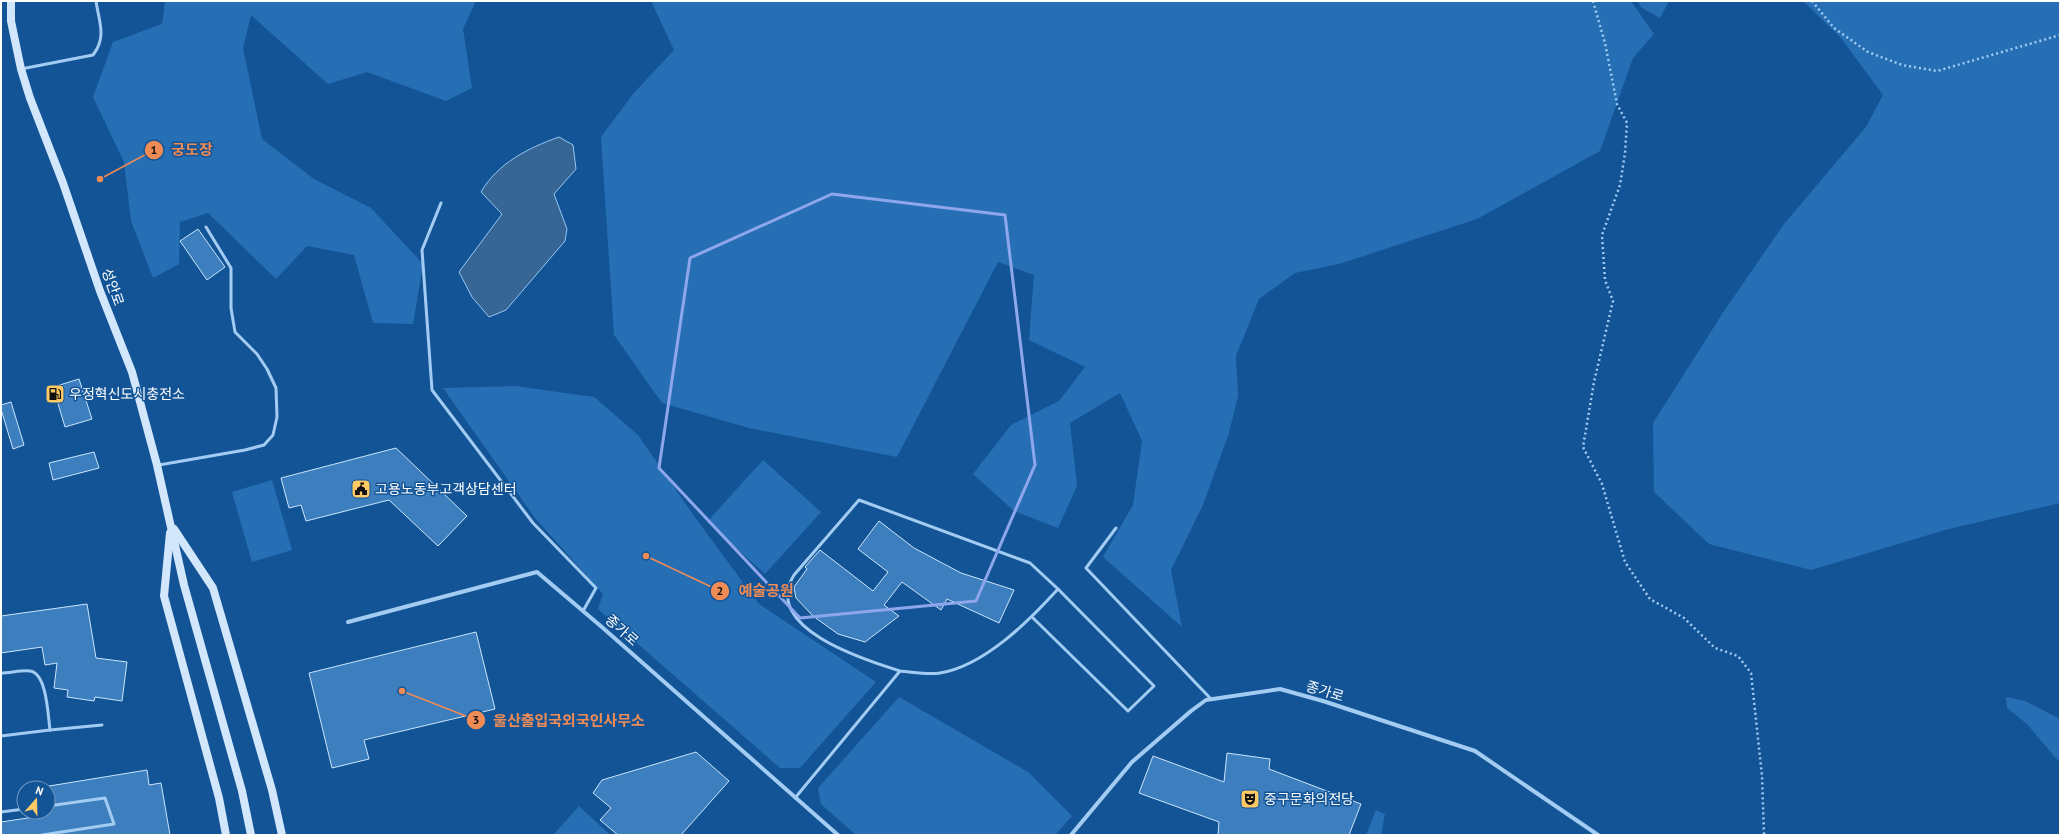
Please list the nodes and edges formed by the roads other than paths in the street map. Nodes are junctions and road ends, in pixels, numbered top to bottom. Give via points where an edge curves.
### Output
1 (11, 1) edge
2 (96, 1) edge
3 (21, 69) junction
4 (441, 203) dead end
5 (206, 227) dead end
6 (157, 465) junction
7 (171, 525) junction
8 (1116, 528) dead end
9 (1058, 589) junction
10 (583, 611) junction
11 (1032, 617) junction
12 (348, 622) dead end
13 (900, 671) junction
14 (1, 673) edge
15 (1211, 699) junction
16 (102, 725) dead end
17 (50, 730) junction
18 (1, 736) edge
19 (795, 798) junction
20 (56, 805) edge
21 (16, 810) edge
22 (1, 812) edge
23 (42, 835) edge
24 (226, 835) edge
25 (251, 835) edge
26 (282, 835) edge
27 (838, 835) edge
28 (1071, 835) edge
29 (1598, 835) edge

1 - 3 street, 성안로 via 11,21
2 - 3 lane via 102,38 93,55
3 - 6 street, 성안로 via 100,291 132,372
4 - 10 lane via 422,250 432,390 533,523 596,588
5 - 6 lane via 231,268 234,332 257,354 268,369 276,388 273,435 264,445 245,450
6 - 7 street, 성안로
7 - 24 street via 164,596 219,798
7 - 25 street, 성안로 via 184,585 242,791
7 - 26 street via 213,588 272,790
8 - 15 lane via 1086,568
9 - 11 lane
9 - 11 lane via 1154,686 1128,711
9 - 13 lane via 1030,563 859,500 794,575 787,586 790,607 795,618 830,645
10 - 12 street, 종가로 via 537,572
10 - 19 street, 종가로
11 - 13 lane via 1008,638 959,667 940,673
13 - 19 lane
14 - 17 lane via 30,671 38,674 43,682
15 - 28 street, 종가로 via 1190,711 1132,762
15 - 29 street, 종가로 via 1280,689 1475,751
16 - 17 lane
17 - 18 lane
19 - 27 street, 종가로
20 - 23 lane via 105,798 114,824
21 - 22 lane

